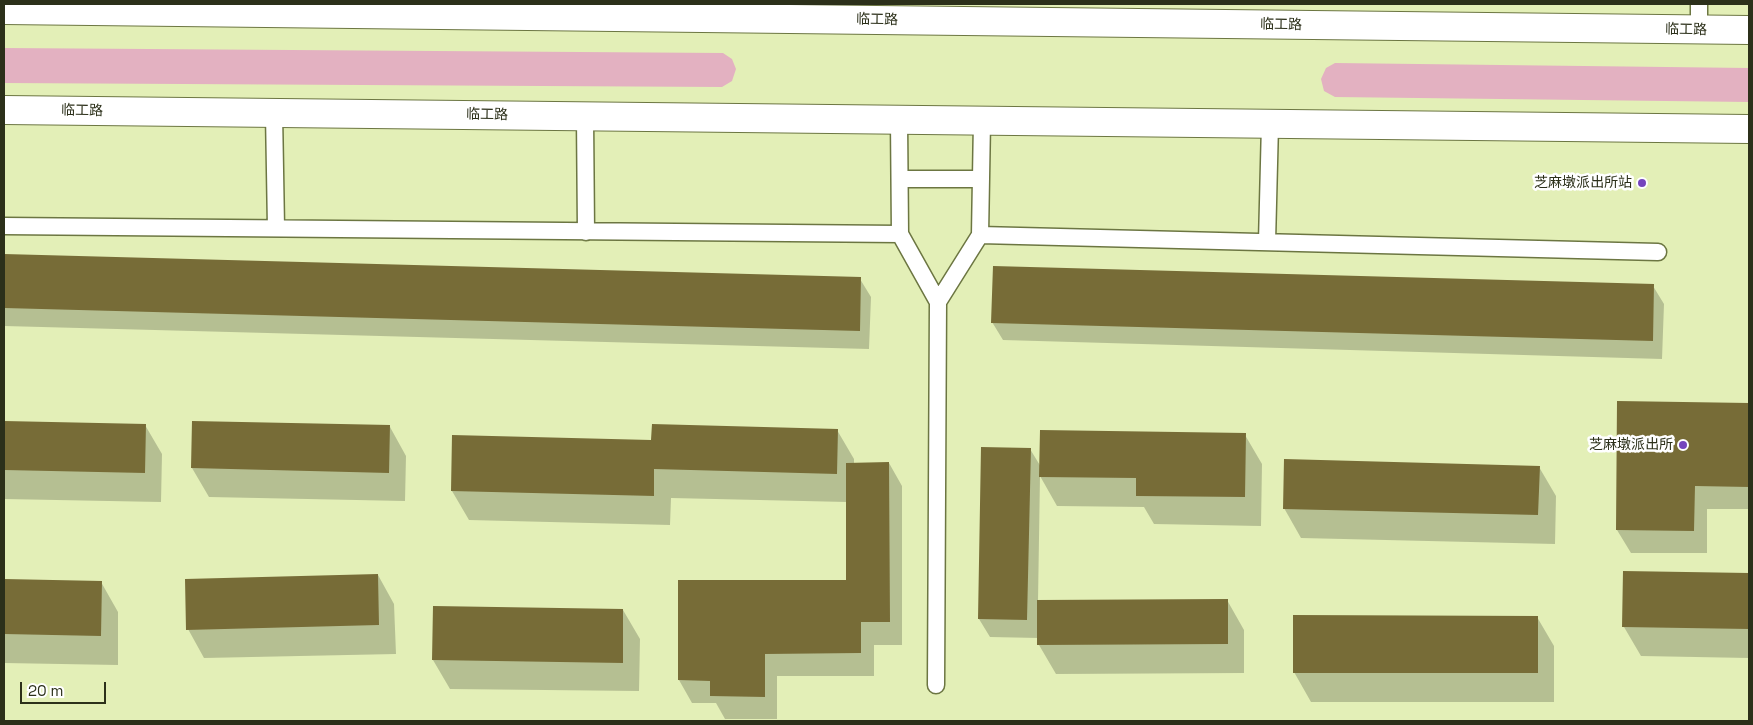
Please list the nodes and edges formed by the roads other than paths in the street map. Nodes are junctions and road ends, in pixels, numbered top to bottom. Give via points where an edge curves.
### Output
1 (292, 9) edge
2 (4, 10) edge
3 (1699, 17) edge
4 (1749, 30) edge
5 (4, 110) edge
6 (274, 113) junction
7 (585, 117) junction
8 (899, 120) junction
9 (982, 121) junction
10 (1270, 124) junction
11 (1749, 129) edge
12 (900, 179) junction
13 (981, 179) junction
14 (4, 226) edge
15 (276, 228) junction
16 (586, 232) junction
17 (900, 234) junction
18 (980, 235) junction
19 (1267, 242) junction
20 (1658, 252) dead end
21 (938, 302) junction
22 (936, 685) dead end

1 - 2 main road, 临工路
1 - 3 main road, 临工路
3 - 4 main road, 临工路
5 - 6 main road, 临工路
6 - 7 main road, 临工路
6 - 15 lane
7 - 8 main road, 临工路
7 - 16 lane
8 - 9 main road, 临工路
8 - 12 lane
9 - 10 main road, 临工路
9 - 13 lane
10 - 11 main road, 临工路
10 - 19 lane
12 - 13 lane
12 - 17 lane
13 - 18 lane
14 - 15 lane
15 - 16 lane
16 - 17 lane
17 - 21 lane
18 - 19 lane
18 - 21 lane
19 - 20 lane
21 - 22 lane

